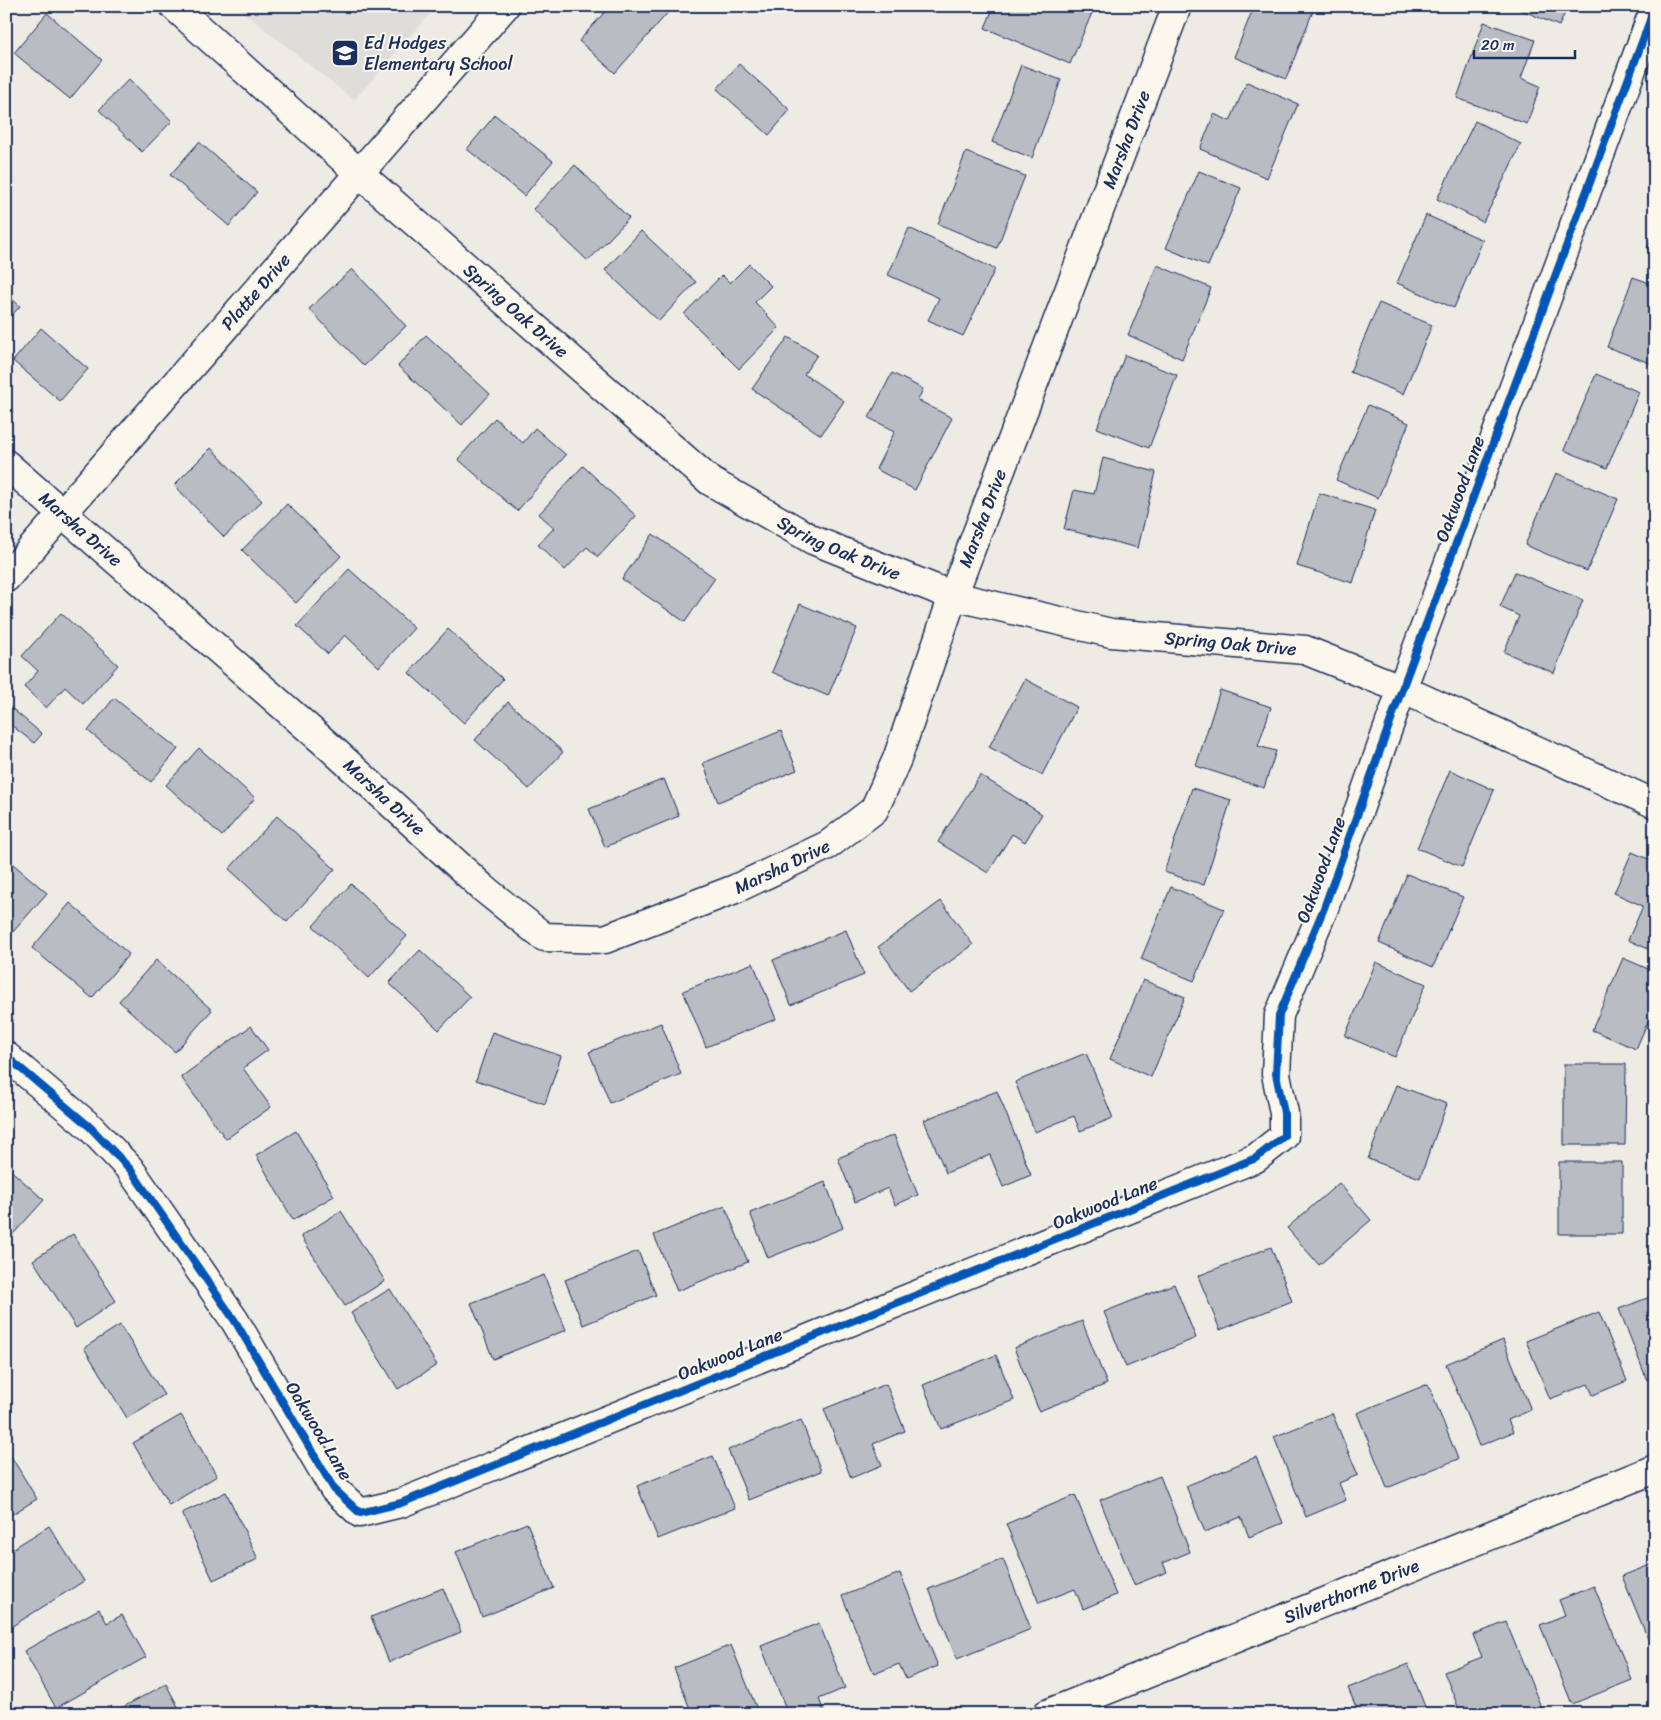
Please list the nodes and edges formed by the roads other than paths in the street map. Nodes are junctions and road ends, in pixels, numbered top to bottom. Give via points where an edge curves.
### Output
1 (174, 6) edge
2 (505, 6) edge
3 (1177, 6) edge
4 (1655, 7) edge
5 (360, 174) junction
6 (6, 464) edge
7 (62, 513) junction
8 (6, 578) edge
9 (954, 596) junction
10 (1402, 689) junction
11 (1655, 804) edge
12 (6, 1056) edge
13 (1655, 1469) edge
14 (1047, 1714) edge

1 - 5 street, Spring Oak Drive
2 - 5 street, Platte Drive
3 - 9 street, Marsha Drive
4 - 10 street, Oakwood Lane
5 - 7 street, Platte Drive
5 - 9 street, Spring Oak Drive via 710,482 813,540
6 - 7 street, Marsha Drive
7 - 8 street, Platte Drive
7 - 9 street, Marsha Drive via 331,748 483,888 544,937 605,939 734,889 828,845 874,810 897,759
9 - 10 street, Spring Oak Drive via 1111,633 1305,650
10 - 11 street, Spring Oak Drive
10 - 12 street, Oakwood Lane via 1324,908 1279,1015 1276,1074 1284,1112 1284,1136 1256,1158 401,1504 360,1513 334,1489 236,1321 130,1169 90,1127
13 - 14 street, Silverthorne Drive

